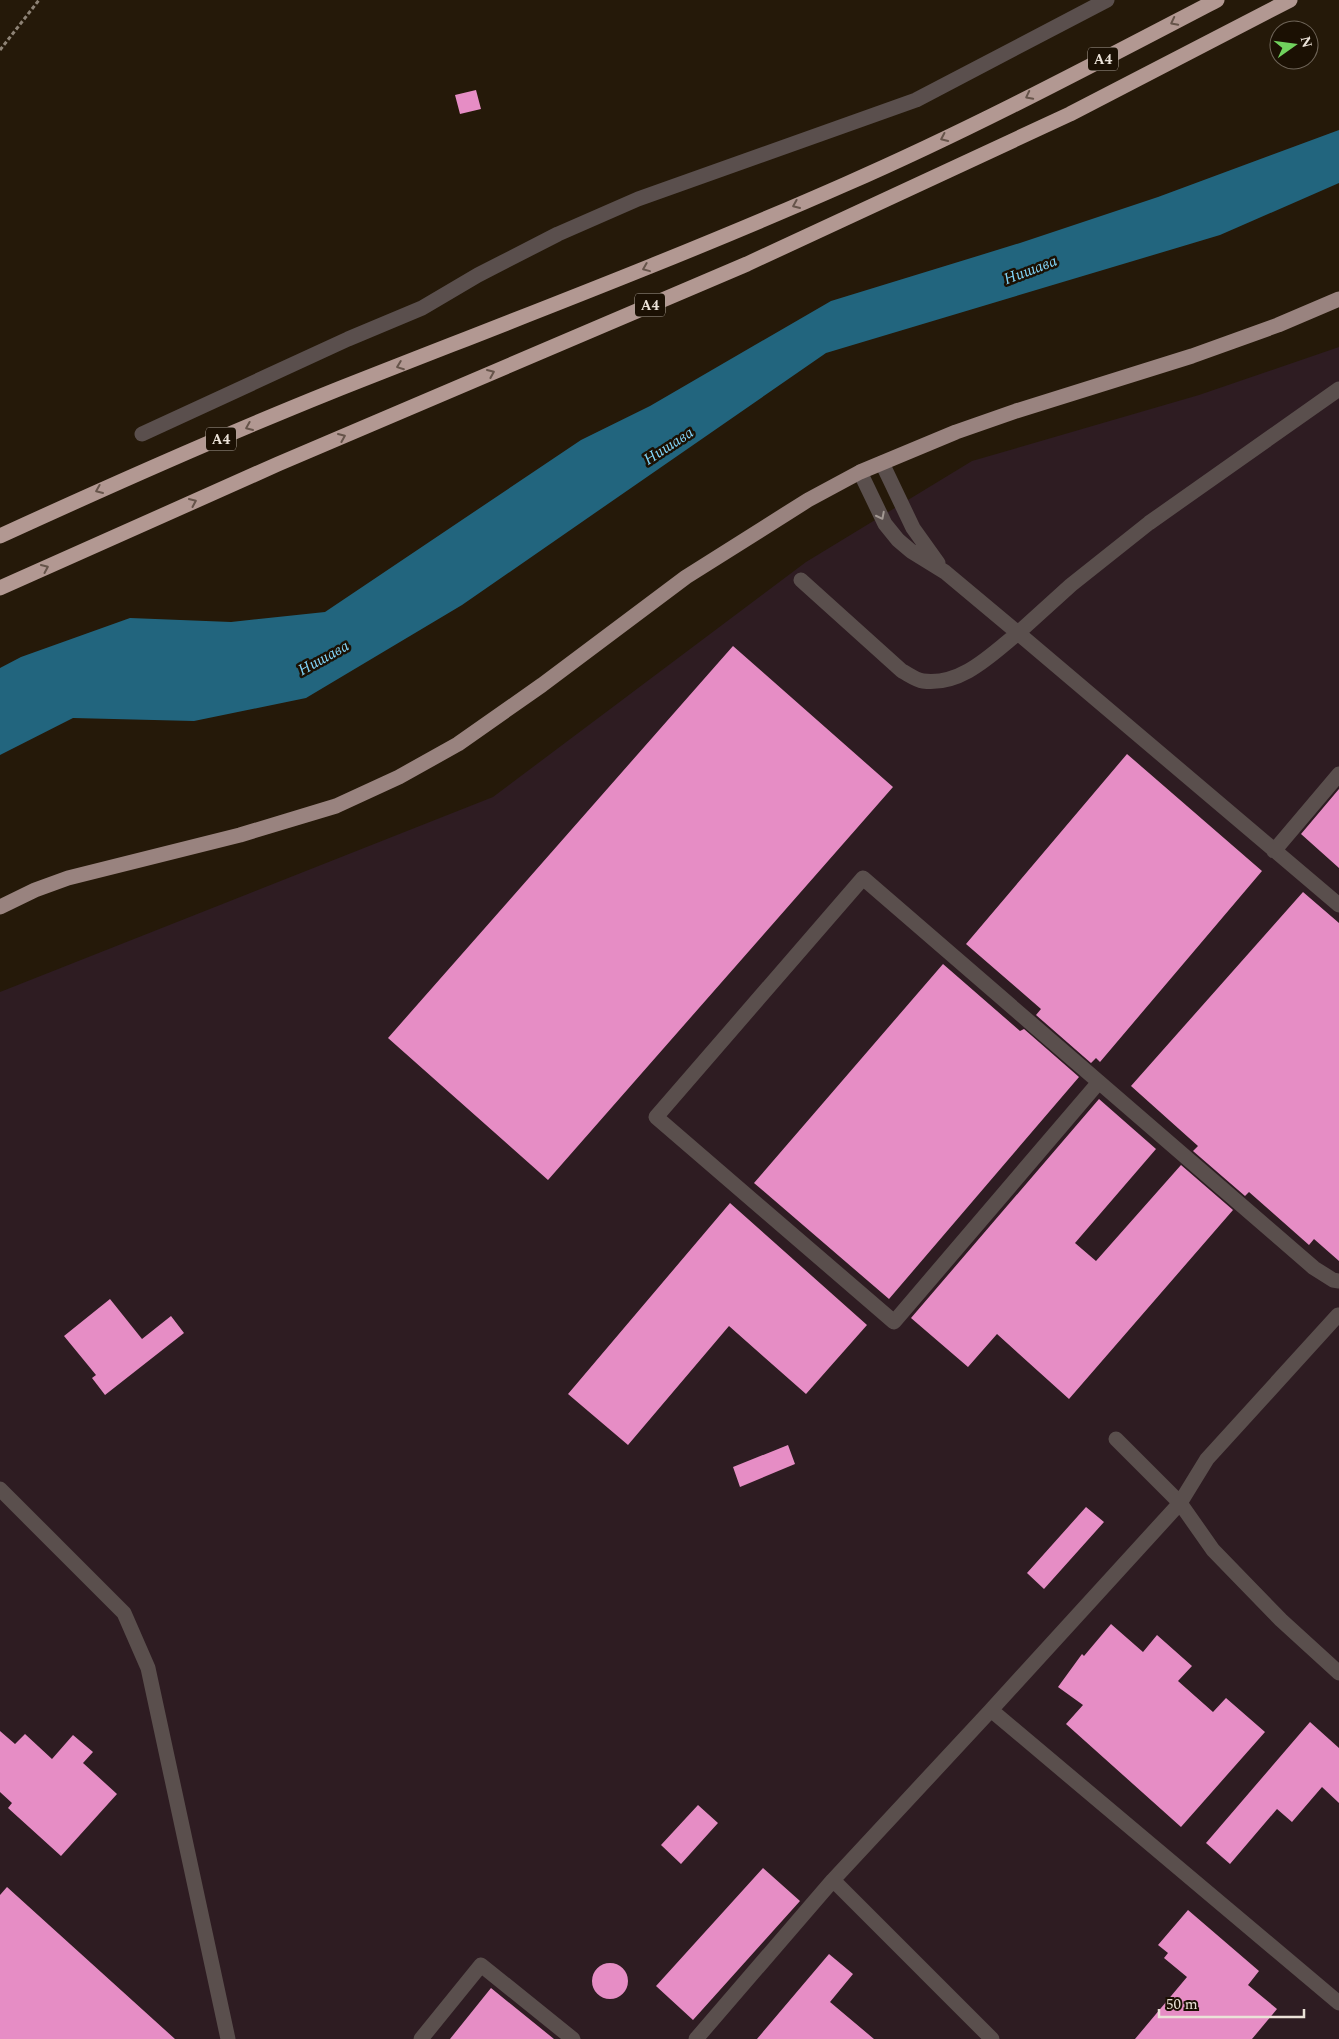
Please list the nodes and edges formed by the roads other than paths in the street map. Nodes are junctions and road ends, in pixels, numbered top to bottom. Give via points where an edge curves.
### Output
1 (1107, 0) edge
2 (1217, 0) edge
3 (1290, 0) edge
4 (1339, 299) edge
5 (1339, 389) edge
6 (142, 434) dead end
7 (882, 463) junction
8 (860, 472) junction
9 (0, 536) edge
10 (945, 572) junction
11 (801, 580) dead end
12 (0, 588) edge
13 (1018, 633) junction
14 (1339, 774) edge
15 (1274, 850) junction
16 (1339, 906) edge
17 (0, 907) edge
18 (1099, 1082) junction
19 (1339, 1281) edge
20 (1338, 1315) edge
21 (1116, 1439) dead end
22 (0, 1489) edge
23 (1180, 1503) junction
24 (1339, 1673) edge
25 (991, 1710) junction
26 (833, 1880) junction
27 (1339, 2003) edge
28 (228, 2039) edge
29 (421, 2039) edge
30 (573, 2039) edge
31 (696, 2039) edge
32 (992, 2039) edge

1 - 6 street via 916,100 638,199 549,239 422,308
2 -> 9 highway, A4 via 988,117 848,183 688,251 328,393 90,494
12 -> 3 highway, A4 via 853,216 1070,114
4 - 7 main road via 1209,350 1016,411
5 - 13 street via 1149,524 1071,585
7 - 8 main road
7 - 10 street via 913,528
8 -> 10 street via 885,524 911,550
8 - 17 main road via 808,500 686,576 487,724 399,777 336,806 240,836 68,878
10 - 13 street
11 - 13 street via 902,671 922,681 947,681 970,670
13 - 15 street
14 - 15 street
15 - 16 street
18 - 18 street via 894,1322 656,1117 863,878
18 - 19 street via 1314,1268
20 - 23 street via 1207,1460
21 - 23 street
22 - 28 street via 124,1613 148,1668
23 - 24 street via 1213,1550 1281,1620
23 - 25 street
25 - 26 street
25 - 27 street
26 - 31 street
26 - 32 street
29 - 30 street via 480,1965

